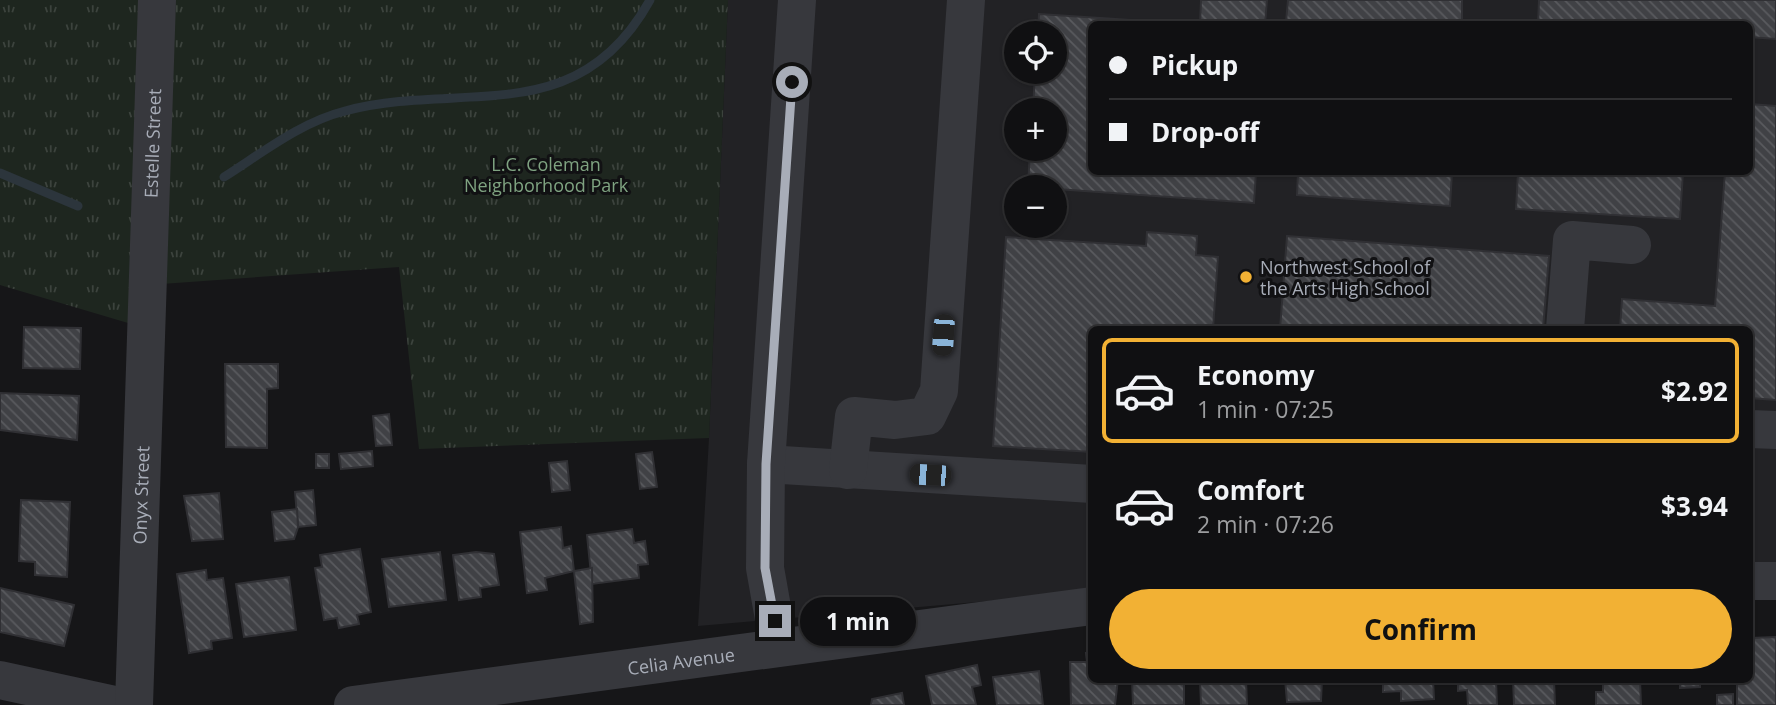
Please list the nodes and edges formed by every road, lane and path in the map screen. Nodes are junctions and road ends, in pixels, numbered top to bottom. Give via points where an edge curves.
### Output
1 (157, 0) edge
2 (797, 0) edge
3 (966, 0) edge
4 (1632, 246) dead end
5 (146, 285) joint
6 (1565, 326) edge
7 (1753, 429) edge
8 (1776, 430) edge
9 (766, 464) junction
10 (849, 470) junction
11 (1088, 485) edge
12 (1753, 581) edge
13 (1776, 581) edge
14 (1088, 607) edge
15 (779, 647) junction
16 (0, 680) edge
17 (115, 705) edge
18 (134, 705) edge
19 (353, 705) edge

1 - 5 street, Estelle Street
2 - 9 street
3 - 10 street via 939,391 927,416 895,420 854,416
4 - 6 street via 1572,240
5 - 18 street, Onyx Street
7 - 8 street
9 - 10 street
9 - 15 street via 765,568
10 - 11 street
12 - 13 street
14 - 15 street, Celia Avenue
15 - 19 street, Celia Avenue
16 - 17 street

